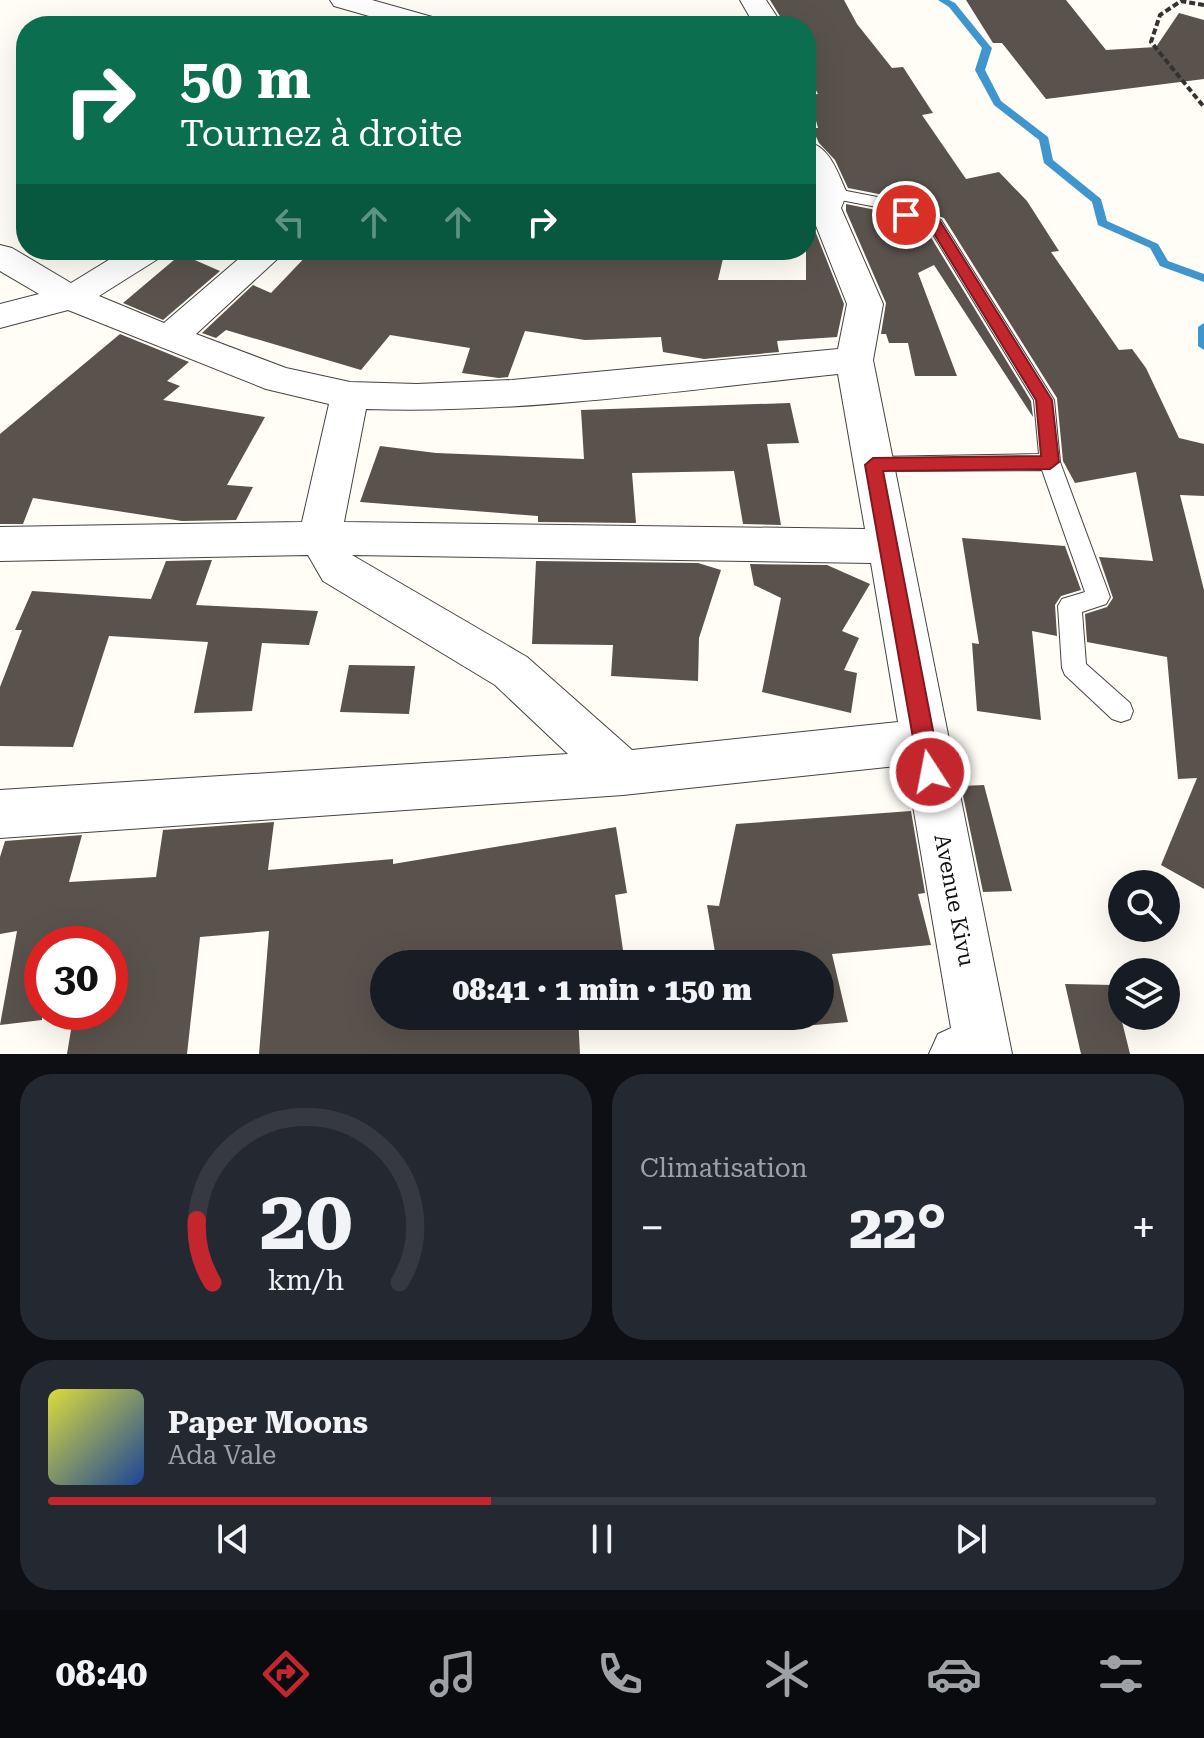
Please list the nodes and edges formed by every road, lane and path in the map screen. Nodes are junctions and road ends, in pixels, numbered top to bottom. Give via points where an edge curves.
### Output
1 (343, 0) edge
2 (1204, 5) edge
3 (398, 16) edge
4 (1204, 107) edge
5 (816, 160) edge
6 (831, 193) junction
7 (0, 256) edge
8 (133, 260) edge
9 (259, 260) edge
10 (71, 298) junction
11 (0, 316) edge
12 (169, 338) junction
13 (854, 360) junction
14 (350, 395) junction
15 (1050, 462) junction
16 (873, 465) junction
17 (320, 538) junction
18 (0, 544) edge
19 (888, 546) junction
20 (1121, 711) dead end
21 (924, 741) junction
22 (623, 773) junction
23 (0, 814) edge
24 (976, 1053) edge

1 - 3 street
2 - 4 path via 1181,1 1160,15 1151,42
5 - 6 street, Avenue Kivu
6 - 13 street, Avenue Kivu via 825,208 865,304
6 - 15 lane via 892,205 935,224 1044,400
7 - 10 street
8 - 10 street
9 - 12 street
10 - 11 street
10 - 12 street
12 - 14 street via 279,380
13 - 14 street via 512,393
13 - 16 street, Avenue Kivu
14 - 17 street
15 - 16 lane
15 - 20 lane via 1098,597 1070,606 1074,668
16 - 19 street, Avenue Kivu
17 - 18 street
17 - 19 street
17 - 22 street via 338,569 511,671
19 - 21 street, Avenue Kivu
21 - 22 street
21 - 24 street, Avenue Kivu
22 - 23 street

